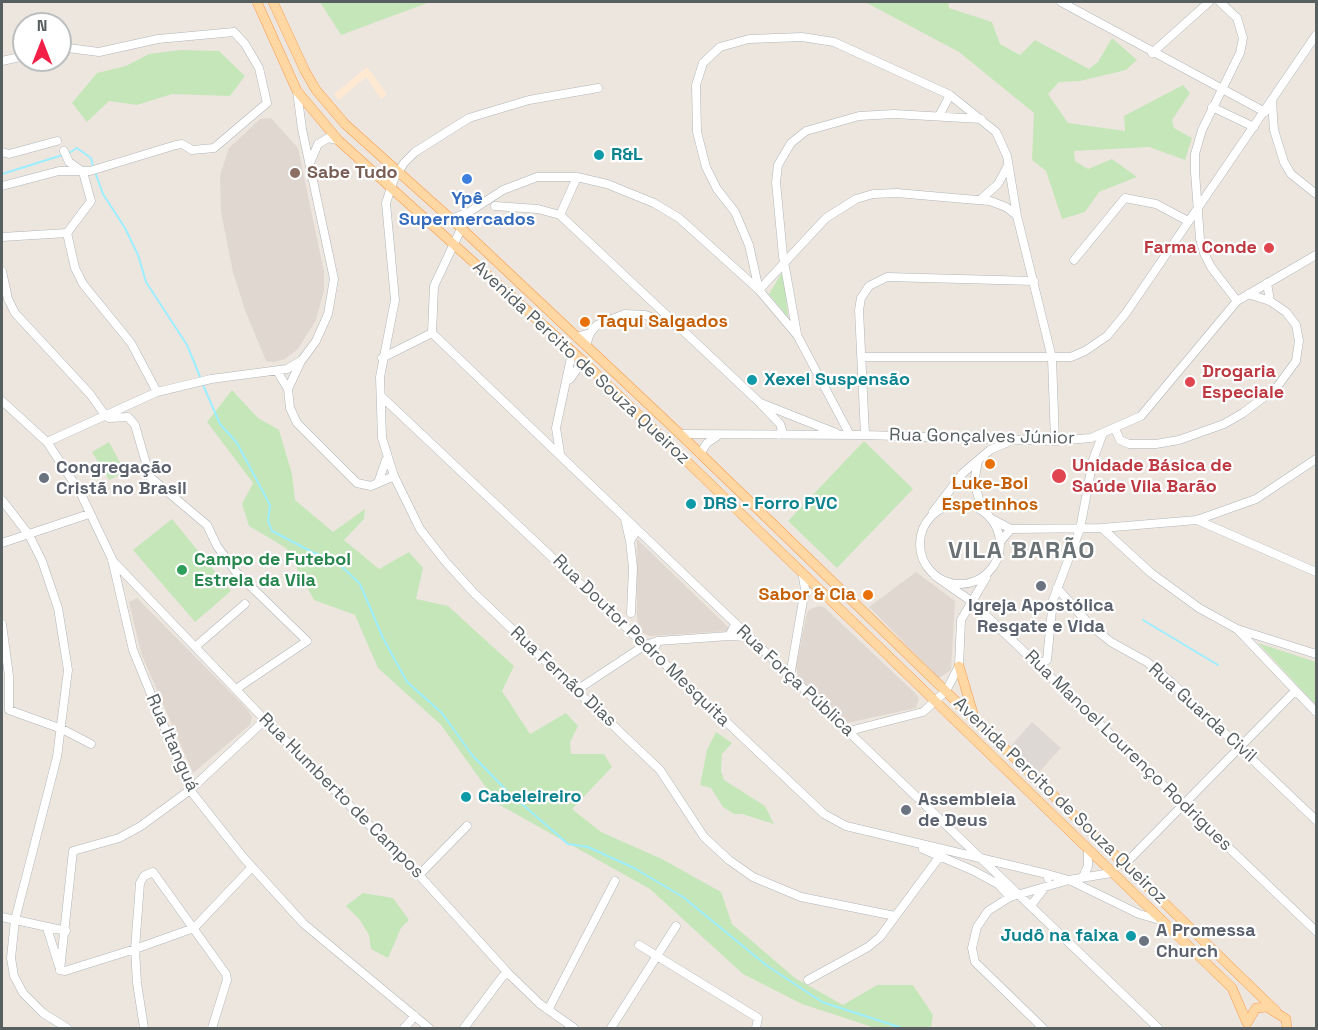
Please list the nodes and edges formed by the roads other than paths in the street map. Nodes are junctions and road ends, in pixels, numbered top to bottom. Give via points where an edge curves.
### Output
1 (257, 2) edge
2 (273, 2) edge
3 (1064, 2) edge
4 (1209, 2) edge
5 (1220, 2) edge
6 (1317, 34) edge
7 (72, 49) edge
8 (1152, 53) junction
9 (598, 88) dead end
10 (1221, 90) junction
11 (297, 91) junction
12 (950, 95) junction
13 (1272, 102) junction
14 (1212, 107) junction
15 (1262, 115) junction
16 (939, 117) junction
17 (982, 119) junction
18 (1254, 127) junction
19 (1274, 130) junction
20 (338, 140) junction
21 (57, 141) dead end
22 (64, 151) dead end
23 (2, 152) edge
24 (404, 163) junction
25 (310, 164) junction
26 (389, 164) junction
27 (1008, 166) junction
28 (86, 171) junction
29 (398, 172) junction
30 (577, 177) junction
31 (2, 186) edge
32 (390, 187) junction
33 (1317, 194) edge
34 (489, 198) junction
35 (980, 200) junction
36 (478, 205) junction
37 (1199, 205) junction
38 (495, 206) junction
39 (469, 212) junction
40 (560, 215) junction
41 (1017, 216) junction
42 (451, 219) junction
43 (1188, 221) junction
44 (461, 228) junction
45 (67, 233) junction
46 (2, 237) edge
47 (453, 245) junction
48 (1317, 255) edge
49 (1074, 260) dead end
50 (785, 262) junction
51 (2, 271) edge
52 (1034, 281) junction
53 (1267, 283) junction
54 (759, 290) junction
55 (1248, 294) junction
56 (1237, 301) junction
57 (1270, 301) junction
58 (658, 307) junction
59 (653, 318) junction
60 (680, 328) junction
61 (432, 333) junction
62 (590, 333) junction
63 (797, 335) junction
64 (576, 337) junction
65 (586, 345) junction
66 (572, 352) junction
67 (862, 357) junction
68 (382, 358) junction
69 (1052, 358) junction
70 (302, 360) junction
71 (583, 362) junction
72 (278, 371) junction
73 (568, 383) junction
74 (288, 388) junction
75 (157, 392) junction
76 (381, 396) junction
77 (639, 396) junction
78 (2, 401) edge
79 (759, 402) junction
80 (395, 409) junction
81 (381, 414) junction
82 (105, 415) junction
83 (556, 428) junction
84 (1115, 429) junction
85 (1103, 433) junction
86 (680, 434) junction
87 (779, 435) junction
88 (845, 435) junction
89 (866, 435) junction
90 (721, 436) junction
91 (543, 438) junction
92 (1018, 440) junction
93 (1055, 441) junction
94 (47, 442) junction
95 (560, 453) junction
96 (700, 454) junction
97 (386, 458) junction
98 (1317, 459) edge
99 (978, 461) junction
100 (394, 476) junction
101 (703, 477) junction
102 (378, 483) junction
103 (2, 500) edge
104 (89, 514) junction
105 (624, 518) junction
106 (990, 518) junction
107 (1197, 520) junction
108 (926, 521) junction
109 (1102, 528) junction
110 (1080, 529) junction
111 (637, 530) junction
112 (1011, 530) junction
113 (29, 535) junction
114 (630, 541) junction
115 (1000, 542) junction
116 (2, 543) edge
117 (112, 559) junction
118 (994, 566) junction
119 (1317, 572) edge
120 (935, 576) junction
121 (803, 577) junction
122 (139, 587) junction
123 (1058, 588) junction
124 (121, 595) junction
125 (971, 601) junction
126 (245, 604) dead end
127 (631, 613) junction
128 (620, 620) junction
129 (2, 624) edge
130 (735, 626) junction
131 (628, 627) junction
132 (1237, 629) junction
133 (729, 636) junction
134 (747, 637) junction
135 (658, 641) junction
136 (645, 645) junction
137 (195, 647) junction
138 (1317, 654) edge
139 (657, 656) junction
140 (1037, 664) junction
141 (959, 666) junction
142 (790, 676) junction
143 (236, 689) junction
144 (577, 690) junction
145 (946, 691) junction
146 (1295, 691) junction
147 (935, 702) junction
148 (1317, 712) edge
149 (265, 720) junction
150 (976, 722) junction
151 (62, 729) junction
152 (849, 731) junction
153 (91, 744) dead end
154 (1241, 748) junction
155 (190, 790) junction
156 (1184, 805) junction
157 (1317, 820) edge
158 (467, 826) dead end
159 (1088, 851) junction
160 (942, 853) junction
161 (982, 858) junction
162 (1124, 865) junction
163 (252, 867) junction
164 (1112, 873) junction
165 (418, 874) junction
166 (1047, 874) junction
167 (1083, 877) junction
168 (1069, 880) junction
169 (615, 881) dead end
170 (1048, 885) junction
171 (1020, 894) junction
172 (1010, 897) junction
173 (1032, 904) junction
174 (895, 916) junction
175 (2, 917) edge
176 (15, 920) junction
177 (1161, 920) junction
178 (676, 926) dead end
179 (47, 928) junction
180 (194, 928) junction
181 (66, 931) junction
182 (1317, 931) edge
183 (639, 945) dead end
184 (135, 949) junction
185 (657, 957) junction
186 (60, 970) junction
187 (508, 973) junction
188 (808, 980) dead end
189 (548, 1010) junction
190 (1276, 1011) junction
191 (415, 1016) junction
192 (1286, 1024) edge
193 (1248, 1026) edge
194 (67, 1029) edge
195 (144, 1029) edge
196 (212, 1029) edge
197 (404, 1029) edge
198 (429, 1029) edge
199 (464, 1029) edge
200 (574, 1029) edge
201 (611, 1029) edge
202 (756, 1029) edge
203 (1043, 1029) edge
204 (1158, 1029) edge
205 (1295, 1029) edge

1 - 11 main road, Avenida Percito de Souza Queiroz
2 - 26 main road, Avenida Percito de Souza Queiroz via 316,90 345,124
3 - 8 street
4 - 8 street
5 - 10 street via 1237,18 1243,38 1240,53
6 - 13 street
7 - 28 street via 99,52 158,39 234,32 259,68 267,103 214,148 192,150 176,145
8 - 10 street
9 - 24 street via 489,110 436,137
10 - 14 street
10 - 15 street
11 - 20 main road, Avenida Percito de Souza Queiroz
11 - 25 street
12 - 16 street
12 - 17 street
12 - 54 street via 834,42 749,39 720,47 707,58 699,70 694,101 697,132 706,167 739,220 749,245
13 - 15 street
13 - 19 street
14 - 18 street
14 - 37 street via 1195,154
15 - 18 street
15 - 19 street
16 - 17 street
16 - 50 street via 859,116 806,130 791,143 778,165 776,182
17 - 27 street via 1004,145
18 - 37 street
19 - 33 street via 1291,174
20 - 25 street via 328,138 318,144
20 - 32 main road, Avenida Percito de Souza Queiroz
21 - 23 street via 9,154
22 - 28 street via 69,162
24 - 26 street
24 - 29 street
25 - 70 street via 334,279 324,327
26 - 29 main road, Avenida Percito de Souza Queiroz
27 - 35 street via 998,184
27 - 41 street
28 - 31 street via 59,171
28 - 45 street via 91,201
29 - 32 street
29 - 42 main road, Avenida Percito de Souza Queiroz
30 - 34 street via 537,177
30 - 40 street
30 - 54 street via 633,193 678,218
32 - 47 main road, Avenida Percito de Souza Queiroz
32 - 68 street via 386,210 395,300
34 - 36 street
34 - 38 street
35 - 41 street via 1006,207
35 - 50 street via 897,193 856,199 826,218
36 - 38 street
36 - 39 street
37 - 43 street
37 - 56 street via 1204,253
38 - 40 street
39 - 42 street
39 - 44 street
40 - 58 street
41 - 52 street
42 - 44 main road, Avenida Percito de Souza Queiroz
43 - 49 street via 1156,204 1125,198
43 - 69 street via 1107,336 1071,357
44 - 47 street
44 - 64 main road, Avenida Percito de Souza Queiroz
45 - 46 street
45 - 75 street via 83,284 131,342
47 - 61 street via 434,286
47 - 66 main road, Avenida Percito de Souza Queiroz
48 - 53 street, Rua Gonçalves Júnior
50 - 54 street
50 - 63 street
51 - 82 street via 15,313
52 - 67 street via 893,277 877,280 864,291 859,304
52 - 69 street
53 - 55 street, Rua Gonçalves Júnior
53 - 57 street
54 - 63 street
55 - 56 street, Rua Gonçalves Júnior
55 - 57 street
56 - 84 street, Rua Gonçalves Júnior via 1141,416
57 - 84 street via 1293,319 1299,341 1294,367 1277,387 1224,424 1179,440 1129,444 1120,440
58 - 59 street via 659,313
58 - 60 street
59 - 60 street
59 - 62 street via 625,314 597,325
60 - 79 street
61 - 68 street
61 - 91 street, Rua Força Pública
62 - 64 street
62 - 65 street
63 - 88 street
64 - 65 main road, Avenida Percito de Souza Queiroz
65 - 77 main road, Avenida Percito de Souza Queiroz
66 - 71 main road, Avenida Percito de Souza Queiroz
66 - 73 street
67 - 69 street
67 - 89 street
68 - 76 street
69 - 93 street
70 - 72 street
70 - 74 street
71 - 73 street
71 - 77 main road via 600,364
71 - 101 main road, Avenida Percito de Souza Queiroz
72 - 74 street
72 - 75 street via 208,379
73 - 83 street
74 - 102 street via 290,408 297,423 357,483 366,487
75 - 82 street
76 - 80 street, Rua Doutor Pedro Mesquita
76 - 81 street
77 - 86 main road, Avenida Percito de Souza Queiroz
78 - 94 street, Rua Itanguá
79 - 87 street via 780,424
79 - 88 street
80 - 81 street
80 - 128 street, Rua Doutor Pedro Mesquita
81 - 97 street
82 - 94 street
82 - 143 street via 128,417 140,436 150,477 207,525 236,572 307,641
83 - 91 street
83 - 95 street
84 - 85 street, Rua Gonçalves Júnior
85 - 93 street, Rua Gonçalves Júnior
85 - 110 street via 1093,460
86 - 90 street, Rua Gonçalves Júnior
86 - 96 main road, Avenida Percito de Souza Queiroz
87 - 88 street, Rua Gonçalves Júnior
87 - 90 street, Rua Gonçalves Júnior
88 - 89 street, Rua Gonçalves Júnior
89 - 92 street, Rua Gonçalves Júnior
90 - 96 street via 707,443
91 - 95 street, Rua Força Pública
92 - 93 street, Rua Gonçalves Júnior
92 - 99 street via 998,445
94 - 104 street, Rua Itanguá via 80,492
95 - 105 street, Rua Força Pública
96 - 101 main road
96 - 145 main road, Avenida Percito de Souza Queiroz
97 - 100 street, Rua Fernão Dias
97 - 102 street
98 - 107 street via 1256,499
99 - 106 street via 976,491
99 - 108 street via 948,490
100 - 102 street
100 - 144 street, Rua Fernão Dias via 420,529 445,561
101 - 121 main road, Avenida Percito de Souza Queiroz
103 - 113 street
104 - 113 street
104 - 117 street, Rua Itanguá
105 - 111 street, Rua Força Pública
105 - 114 street
106 - 108 street via 977,508 962,504 945,506
106 - 112 street
106 - 115 street
107 - 109 street
107 - 119 street
108 - 120 street via 920,535 920,550 925,565
109 - 110 street
109 - 132 street via 1151,573 1199,608
110 - 112 street
110 - 123 street
111 - 114 street
111 - 130 street, Rua Força Pública
112 - 115 street
113 - 116 street
113 - 151 street via 51,586 65,642 68,670
114 - 127 street
115 - 118 street
117 - 122 street, Rua Humberto de Campos
117 - 124 street, Rua Itanguá
118 - 120 street via 979,580 964,584 949,583
118 - 125 street
120 - 125 street, Rua Manoel Lourenço Rodrigues
121 - 142 street via 805,589
121 - 147 main road, Avenida Percito de Souza Queiroz
122 - 124 street via 129,585
122 - 137 street, Rua Humberto de Campos
123 - 140 street via 1053,600 1047,660
123 - 154 street, Rua Guarda Civil via 1090,625 1147,662
124 - 155 street, Rua Itanguá via 133,650
125 - 140 street, Rua Manoel Lourenço Rodrigues
125 - 141 street via 960,625
126 - 137 street
127 - 128 street
127 - 131 street
128 - 131 street, Rua Doutor Pedro Mesquita
129 - 151 street via 9,710
130 - 133 street
130 - 134 street, Rua Força Pública
131 - 136 street, Rua Doutor Pedro Mesquita
132 - 138 street
132 - 146 street
133 - 134 street
133 - 135 street
134 - 142 street, Rua Força Pública
135 - 136 street
135 - 139 street via 654,649
136 - 139 street, Rua Doutor Pedro Mesquita
136 - 144 street
137 - 143 street, Rua Humberto de Campos
139 - 160 street, Rua Doutor Pedro Mesquita via 824,814 846,826
140 - 156 street, Rua Manoel Lourenço Rodrigues
141 - 145 street
141 - 150 main road
142 - 152 street, Rua Força Pública
143 - 149 street, Rua Humberto de Campos
144 - 174 street, Rua Fernão Dias via 660,770 704,837 737,866 801,897
145 - 147 street, Avenida Percito de Souza Queiroz
145 - 150 main road, Avenida Percito de Souza Queiroz
146 - 148 street
146 - 154 street
147 - 152 street via 923,712
147 - 159 main road, Avenida Percito de Souza Queiroz
149 - 155 street
149 - 165 street, Rua Humberto de Campos
150 - 162 main road, Avenida Percito de Souza Queiroz
151 - 153 street
151 - 176 street
152 - 161 street, Rua Força Pública
154 - 156 street
154 - 157 street, Rua Guarda Civil
155 - 163 street, Rua Itanguá
155 - 181 street via 119,838 73,850
156 - 162 street
156 - 182 street, Rua Manoel Lourenço Rodrigues
158 - 165 street
159 - 164 main road, Avenida Percito de Souza Queiroz
159 - 167 street
160 - 161 street
160 - 172 street via 989,879
160 - 174 street
161 - 166 street
161 - 171 street, Rua Força Pública
162 - 190 main road, Avenida Percito de Souza Queiroz
163 - 180 street
163 - 191 street, Rua Itanguá via 304,924
164 - 167 street
164 - 177 main road, Avenida Percito de Souza Queiroz
165 - 187 street, Rua Humberto de Campos
166 - 168 street
166 - 170 street
167 - 168 street
168 - 170 street
168 - 177 street via 1139,914
169 - 189 street
170 - 171 street
170 - 173 street
171 - 172 street
171 - 173 street, Rua Força Pública
172 - 203 street via 988,911 978,927 972,948 975,962
173 - 204 street, Rua Força Pública
174 - 188 street via 868,947
175 - 176 street
176 - 179 street
176 - 194 street via 11,945 14,976 23,993 43,1013
177 - 193 main road, Avenida Percito de Souza Queiroz via 1232,988
178 - 185 street
179 - 181 street
179 - 186 street
180 - 184 street
180 - 184 street via 153,872 140,883
180 - 196 street via 227,976
181 - 186 street
183 - 185 street
184 - 186 street
184 - 195 street
185 - 201 street
185 - 202 street via 758,1018
187 - 189 street, Rua Humberto de Campos
187 - 199 street
189 - 200 street, Rua Humberto de Campos
190 - 192 main road, Avenida Percito de Souza Queiroz
190 - 193 main road via 1259,1007 1252,1012
191 - 197 street
191 - 198 street, Rua Itanguá
192 - 205 street

